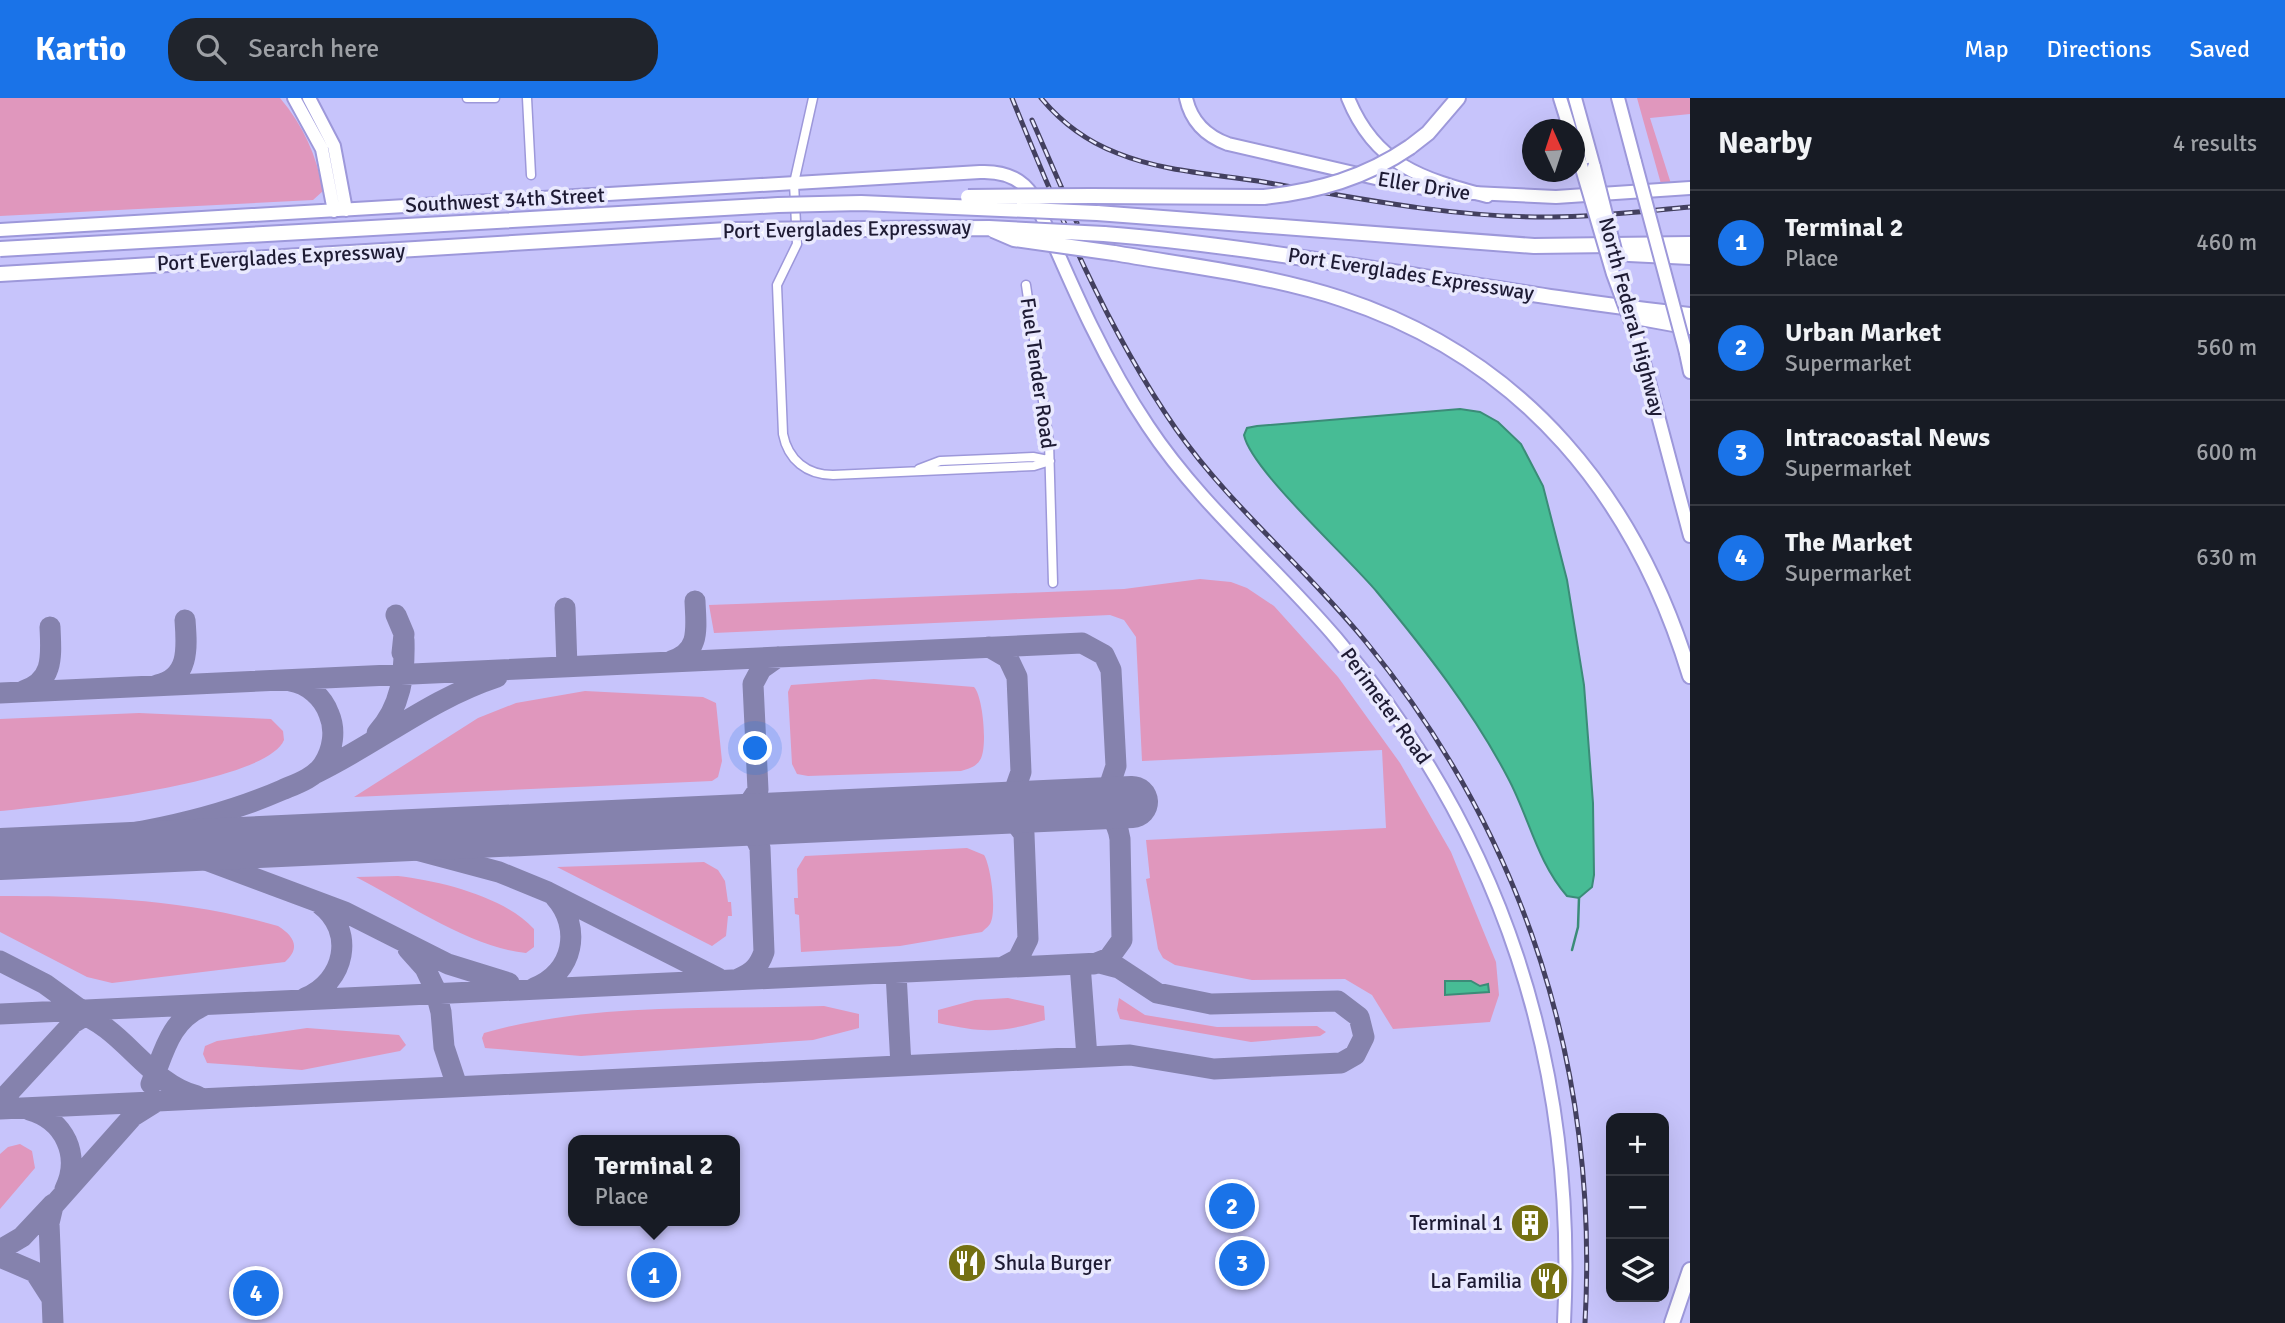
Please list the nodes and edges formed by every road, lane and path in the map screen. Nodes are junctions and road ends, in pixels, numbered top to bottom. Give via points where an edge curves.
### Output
1 (294, 98) edge
2 (309, 98) edge
3 (495, 98) edge
4 (527, 98) edge
5 (813, 98) edge
6 (1186, 98) edge
7 (1348, 98) edge
8 (1458, 98) edge
9 (1560, 98) edge
10 (1575, 98) edge
11 (1618, 98) edge
12 (467, 99) edge
13 (1567, 119) edge
14 (1585, 163) edge
15 (1587, 166) junction
16 (531, 175) dead end
17 (1010, 176) joint
18 (794, 183) junction
19 (1690, 188) edge
20 (1487, 196) junction
21 (862, 203) junction
22 (340, 210) junction
23 (989, 228) junction
24 (0, 230) edge
25 (1690, 244) edge
26 (1534, 246) junction
27 (0, 249) edge
28 (1690, 257) edge
29 (0, 274) edge
30 (1026, 285) dead end
31 (1532, 294) junction
32 (1690, 315) edge
33 (1690, 327) edge
34 (1690, 372) edge
35 (1050, 461) junction
36 (1690, 536) edge
37 (1054, 583) dead end
38 (1690, 676) edge
39 (1690, 1270) edge
40 (1564, 1323) edge
41 (1672, 1323) edge

1 - 22 street via 322,149
2 - 22 street via 334,146
3 - 12 street
4 - 16 street
5 - 18 street, Fuel Tender Road
6 - 20 street, Eller Drive via 1201,128 1228,144 1410,186
7 - 20 street via 1369,136 1394,161 1425,179
8 - 21 highway, bridge via 1410,147 1353,178 1309,192 1264,197 1091,196
9 - 13 street
10 - 15 street, North Federal Highway
11 - 34 street, North Federal Highway, bridge
14 - 15 street
15 - 36 street, North Federal Highway, bridge
17 - 18 street, Southwest 34th Street via 980,172
17 - 40 street, Perimeter Road via 1033,196 1083,309 1148,427 1206,501 1319,619 1377,688 1444,789 1473,845 1518,952 1548,1073 1564,1200
18 - 22 street, Southwest 34th Street
18 - 35 street, Fuel Tender Road via 797,244 777,285 783,434 801,466 825,475 1034,466
19 - 20 street, Eller Drive via 1556,197
21 - 26 highway, Port Everglades Expressway, bridge via 1097,213
21 - 27 highway, Port Everglades Expressway, bridge
22 - 24 street, Southwest 34th Street
23 - 29 highway, Port Everglades Expressway, bridge via 727,230
23 - 31 highway, Port Everglades Expressway, bridge via 1251,249
23 - 38 highway, bridge via 1014,239 1238,275 1340,299 1423,334 1499,382 1564,441 1619,513 1660,592
25 - 26 highway, Port Everglades Expressway
26 - 28 highway
30 - 35 street, Fuel Tender Road
31 - 32 highway, Port Everglades Expressway
31 - 33 highway
35 - 37 street, Fuel Tender Road
39 - 41 highway

